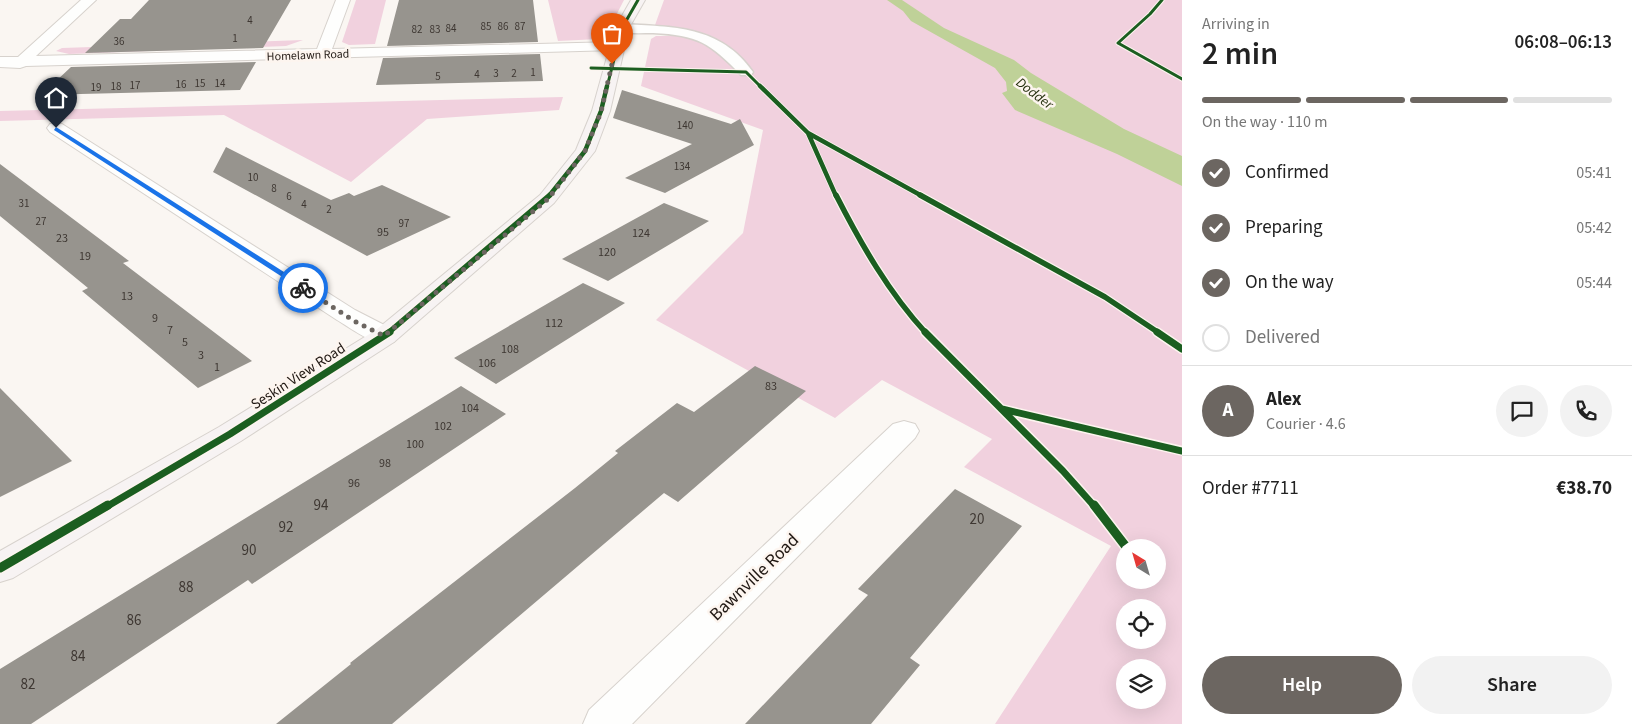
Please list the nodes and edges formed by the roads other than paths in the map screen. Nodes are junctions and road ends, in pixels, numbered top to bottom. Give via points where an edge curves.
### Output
1 (89, 0) edge
2 (343, 0) edge
3 (638, 0) edge
4 (622, 28) junction
5 (616, 46) junction
6 (323, 54) junction
7 (0, 62) edge
8 (20, 63) junction
9 (746, 72) dead end
10 (56, 128) dead end
11 (384, 336) junction
12 (904, 431) dead end
13 (0, 568) edge
14 (604, 724) edge

1 - 8 street
2 - 6 street
3 - 4 street, Seskin View Road
4 - 5 street, Seskin View Road
4 - 9 lane via 695,34 722,49
5 - 6 street, Homelawn Road
5 - 11 street, Seskin View Road via 601,112 585,151 548,199
6 - 8 street, Homelawn Road
7 - 8 street, Homelawn Road
10 - 11 street via 346,315
11 - 13 street, Seskin View Road via 230,434
12 - 14 street, Bawnville Road

